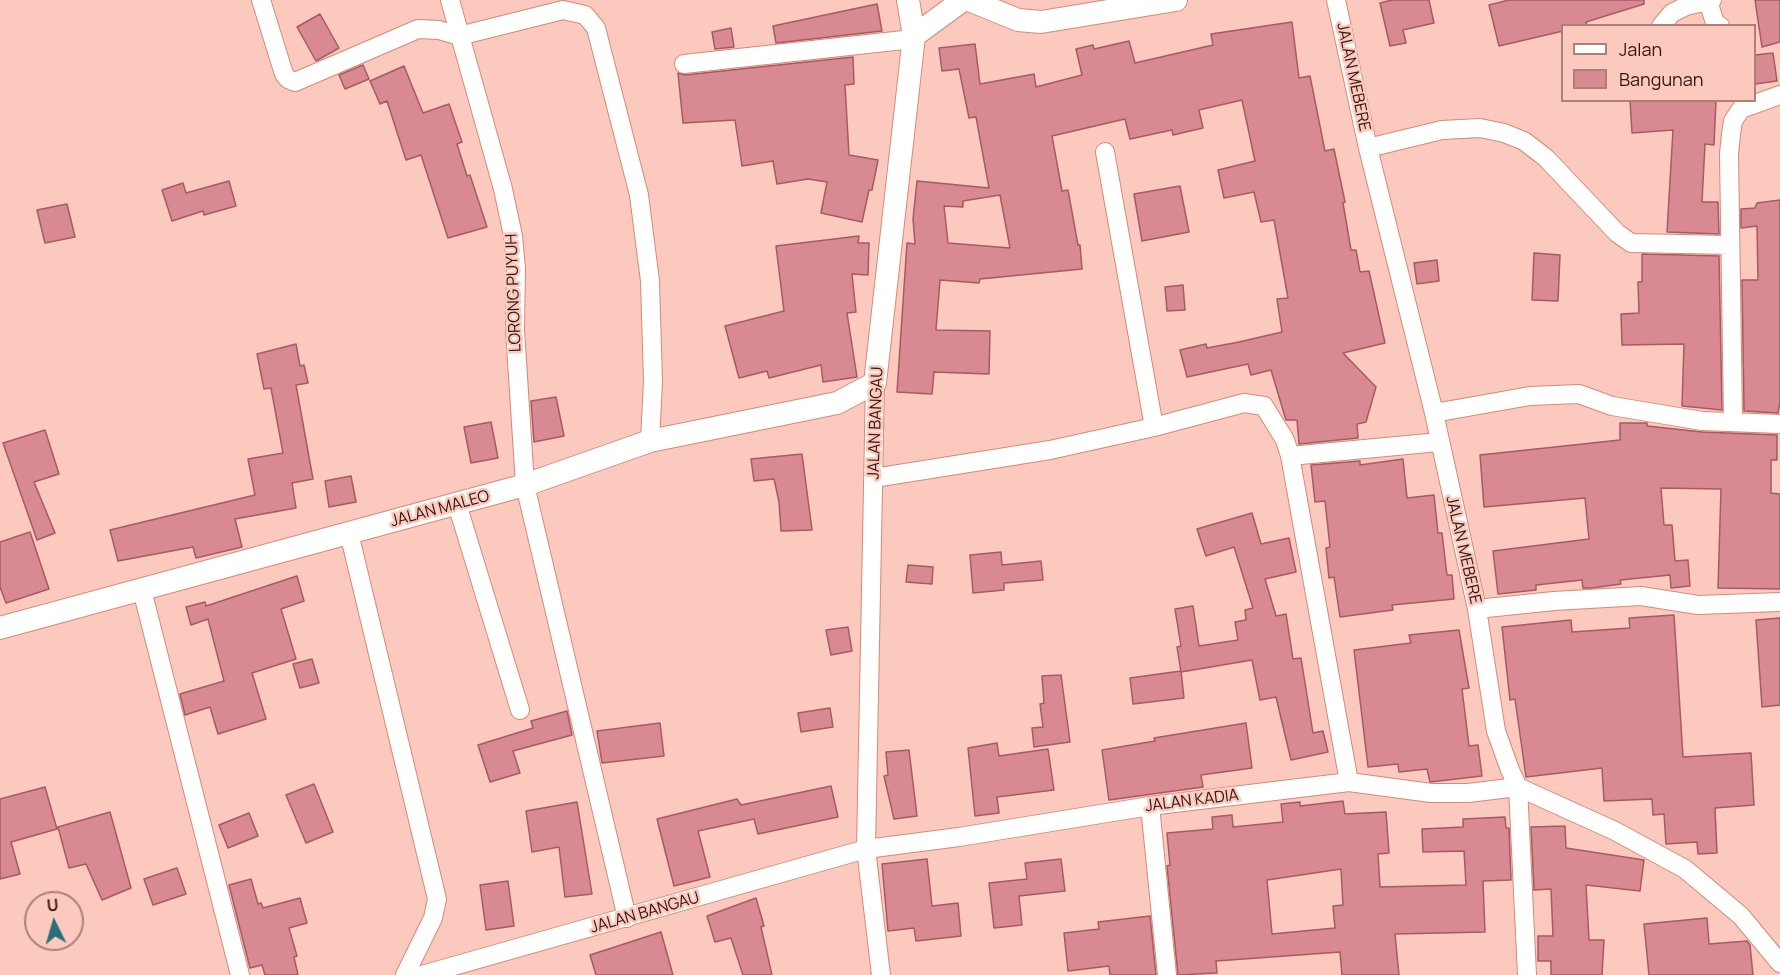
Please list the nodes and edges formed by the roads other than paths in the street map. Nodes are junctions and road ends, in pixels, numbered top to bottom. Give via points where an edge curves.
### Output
1 (261, 0) edge
2 (450, 0) edge
3 (908, 0) edge
4 (963, 0) edge
5 (969, 0) edge
6 (1176, 0) edge
7 (1336, 0) edge
8 (1710, 1) edge
9 (1663, 24) edge
10 (1717, 24) edge
11 (459, 36) junction
12 (914, 38) junction
13 (684, 64) dead end
14 (1780, 94) edge
15 (1756, 101) edge
16 (1740, 105) edge
17 (1368, 148) junction
18 (1105, 152) dead end
19 (1730, 245) junction
20 (875, 382) junction
21 (1434, 413) junction
22 (1733, 422) junction
23 (1780, 424) edge
24 (1154, 427) junction
25 (650, 441) junction
26 (1439, 442) junction
27 (1290, 456) junction
28 (874, 478) junction
29 (525, 485) junction
30 (457, 504) junction
31 (349, 533) junction
32 (142, 590) junction
33 (1780, 602) edge
34 (1477, 609) junction
35 (0, 628) edge
36 (520, 710) dead end
37 (1349, 782) junction
38 (1518, 787) junction
39 (1150, 806) junction
40 (866, 849) junction
41 (627, 918) junction
42 (1780, 963) edge
43 (240, 975) edge
44 (405, 975) edge
45 (422, 975) edge
46 (881, 975) edge
47 (1167, 975) edge
48 (1527, 975) edge

1 - 11 street via 284,74 290,81 418,29
2 - 11 street, LORONG PUYUH
3 - 12 street, JALAN BANGAU
4 - 12 street
5 - 6 street via 1018,20 1041,22
7 - 17 street, JALAN MEBERE
8 - 9 street via 1686,6 1672,13
8 - 10 street
11 - 25 street via 563,10 585,15 596,28 639,195 648,254 653,381
11 - 29 street, LORONG PUYUH via 513,236
12 - 13 street
12 - 20 street, JALAN BANGAU
14 - 15 street
16 - 19 street via 1733,121 1729,154
17 - 19 street via 1442,130 1480,128 1504,133 1524,141 1546,158 1631,243
17 - 21 street, JALAN MEBERE
18 - 24 street
19 - 22 street
20 - 25 street, JALAN MALEO via 837,403
20 - 28 street, JALAN BANGAU
21 - 22 street via 1530,396 1579,394 1622,408
21 - 26 street, JALAN MEBERE
22 - 23 street
24 - 27 street via 1244,403 1256,404 1271,414
24 - 28 street via 1050,450
25 - 29 street, JALAN MALEO
26 - 27 street
26 - 34 street, JALAN MEBERE
27 - 37 street
28 - 40 street, JALAN BANGAU
29 - 30 street, JALAN MALEO
29 - 41 street, LORONG PUYUH
30 - 31 street, JALAN MALEO
30 - 36 street
31 - 32 street, JALAN MALEO
31 - 44 street via 437,899 433,918
32 - 35 street, JALAN MALEO
32 - 43 street
33 - 34 street via 1698,605 1641,596
34 - 38 street, JALAN MEBERE via 1496,731
37 - 38 street, JALAN KADIA via 1431,793
37 - 39 street, JALAN KADIA
38 - 42 street via 1616,831 1685,868 1741,916
38 - 48 street
39 - 40 street, JALAN KADIA
39 - 47 street
40 - 41 street, JALAN BANGAU
40 - 46 street, JALAN BANGAU
41 - 45 street, JALAN BANGAU

